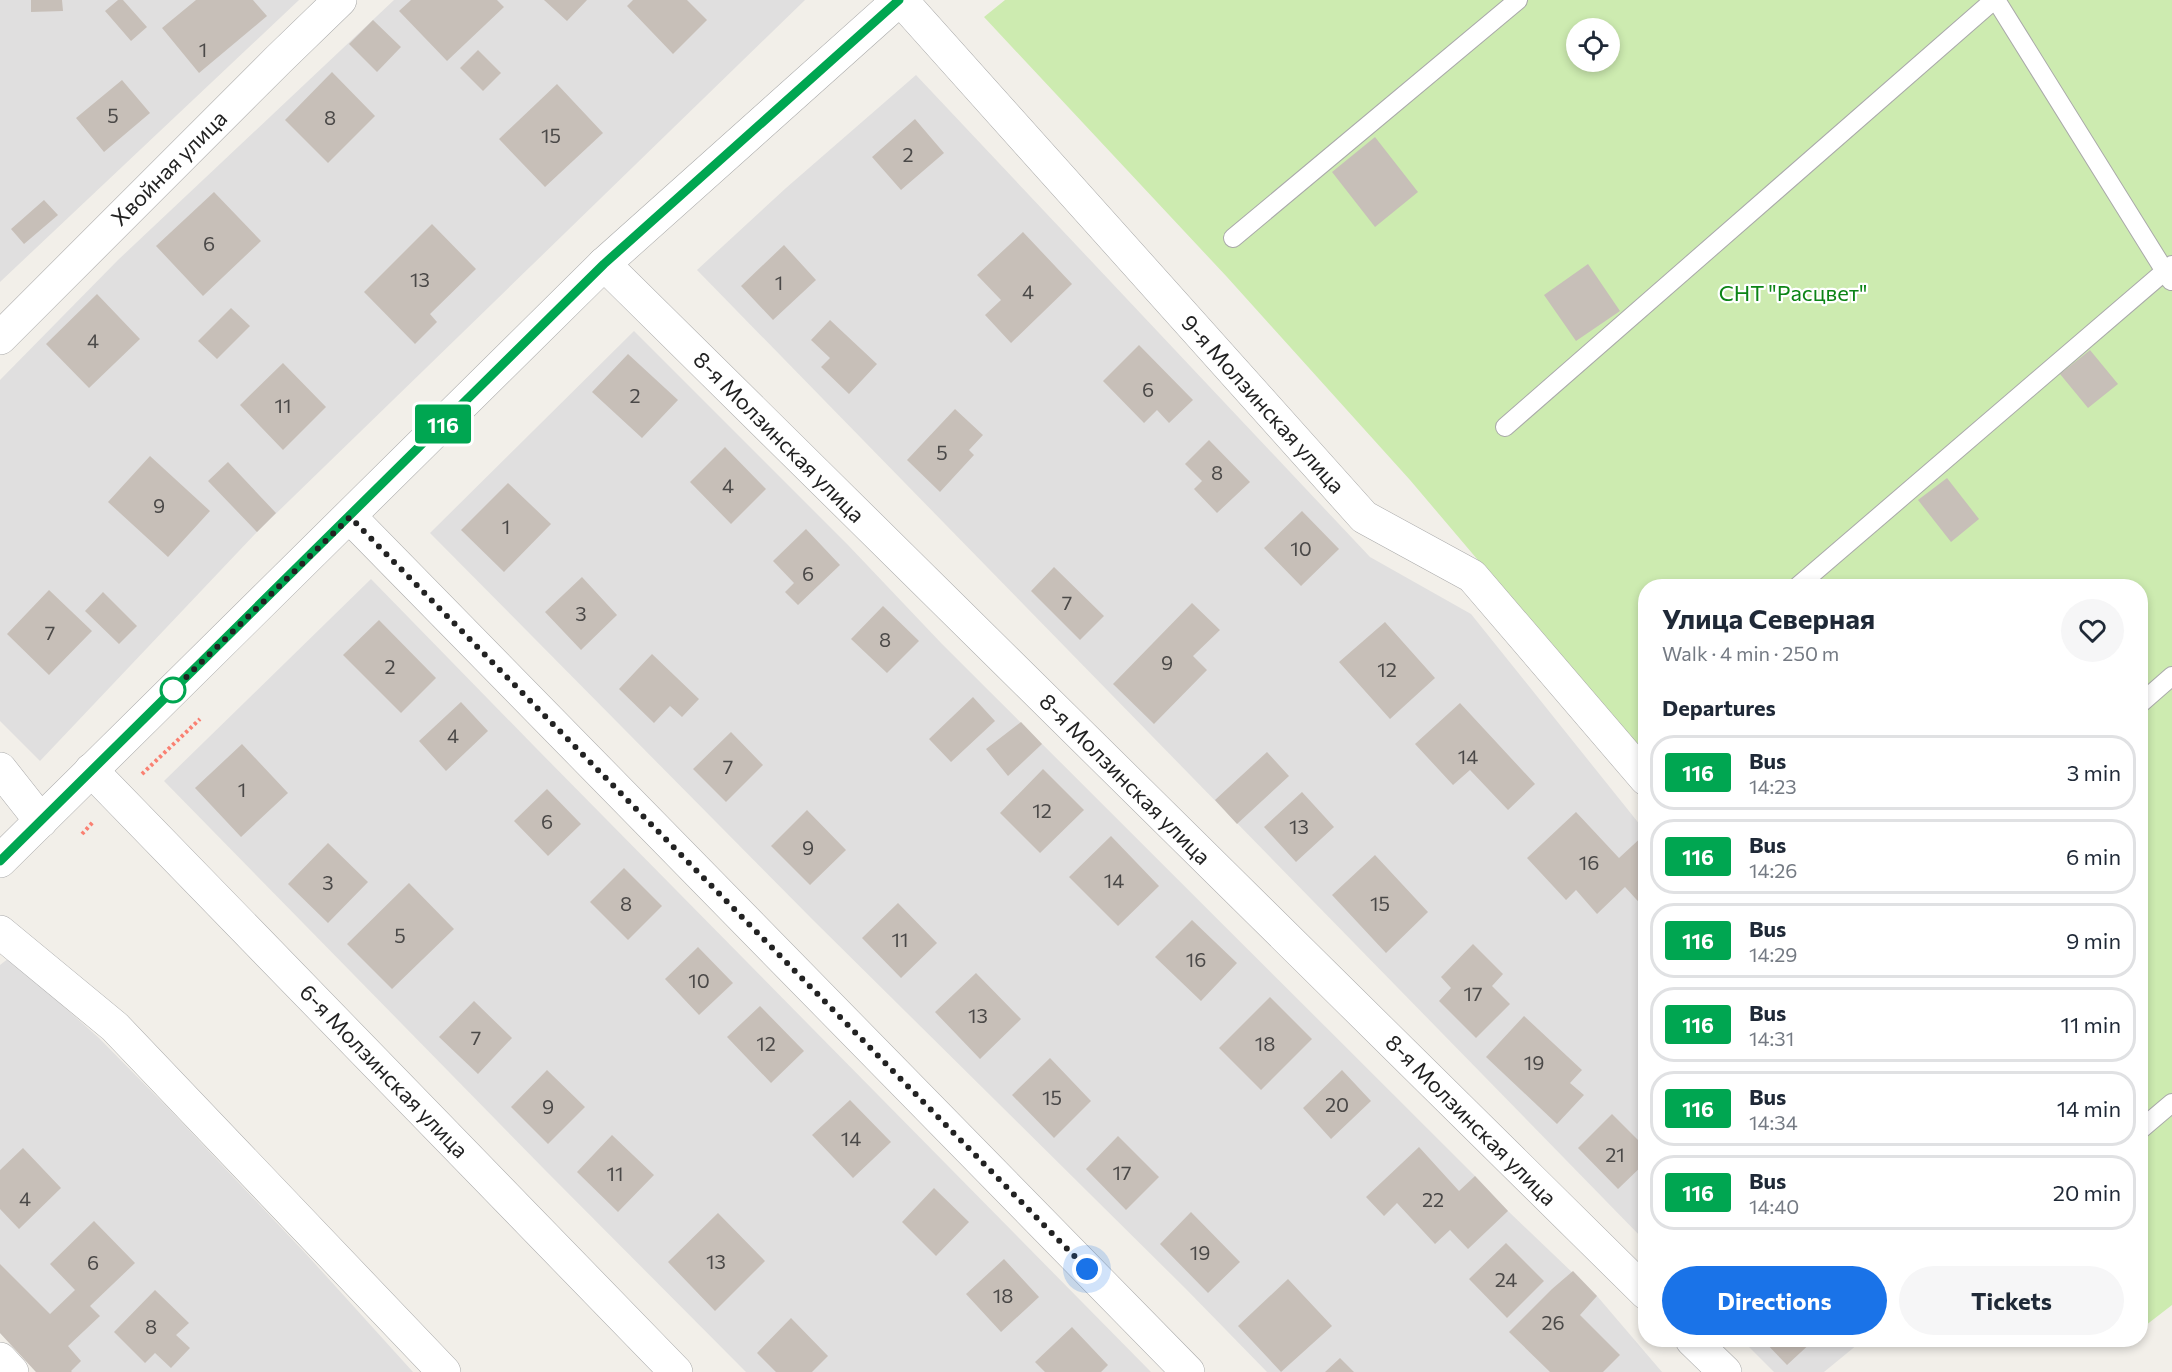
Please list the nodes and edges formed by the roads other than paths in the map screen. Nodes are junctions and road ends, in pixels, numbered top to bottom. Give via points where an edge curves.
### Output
1 (340, 0) edge
2 (900, 0) edge
3 (1518, 0) edge
4 (1995, 0) edge
5 (1233, 238) dead end
6 (604, 264) junction
7 (2170, 273) edge
8 (0, 338) edge
9 (1505, 427) dead end
10 (350, 517) junction
11 (1806, 579) edge
12 (2172, 676) edge
13 (2148, 697) edge
14 (0, 769) edge
15 (91, 770) junction
16 (1638, 770) edge
17 (41, 821) junction
18 (0, 861) edge
19 (0, 932) edge
20 (2172, 1103) edge
21 (2148, 1123) edge
22 (1638, 1285) edge
23 (1699, 1347) edge
24 (0, 1359) edge
25 (12, 1372) edge
26 (444, 1372) edge
27 (676, 1372) edge
28 (1188, 1372) edge
29 (1725, 1372) edge

1 - 8 street, Хвойная улица
2 - 6 street
2 - 16 street, 9-я Молзинская улица via 1364,517 1472,576
3 - 5 lane
4 - 7 lane
4 - 9 lane
6 - 10 street
6 - 22 street, 8-я Молзинская улица
7 - 11 lane
10 - 15 street
10 - 28 street
12 - 13 lane
14 - 17 street
15 - 17 street
15 - 27 street, 6-я Молзинская улица
17 - 18 street
19 - 26 street via 115,1027
20 - 21 lane
23 - 29 street
24 - 25 street

